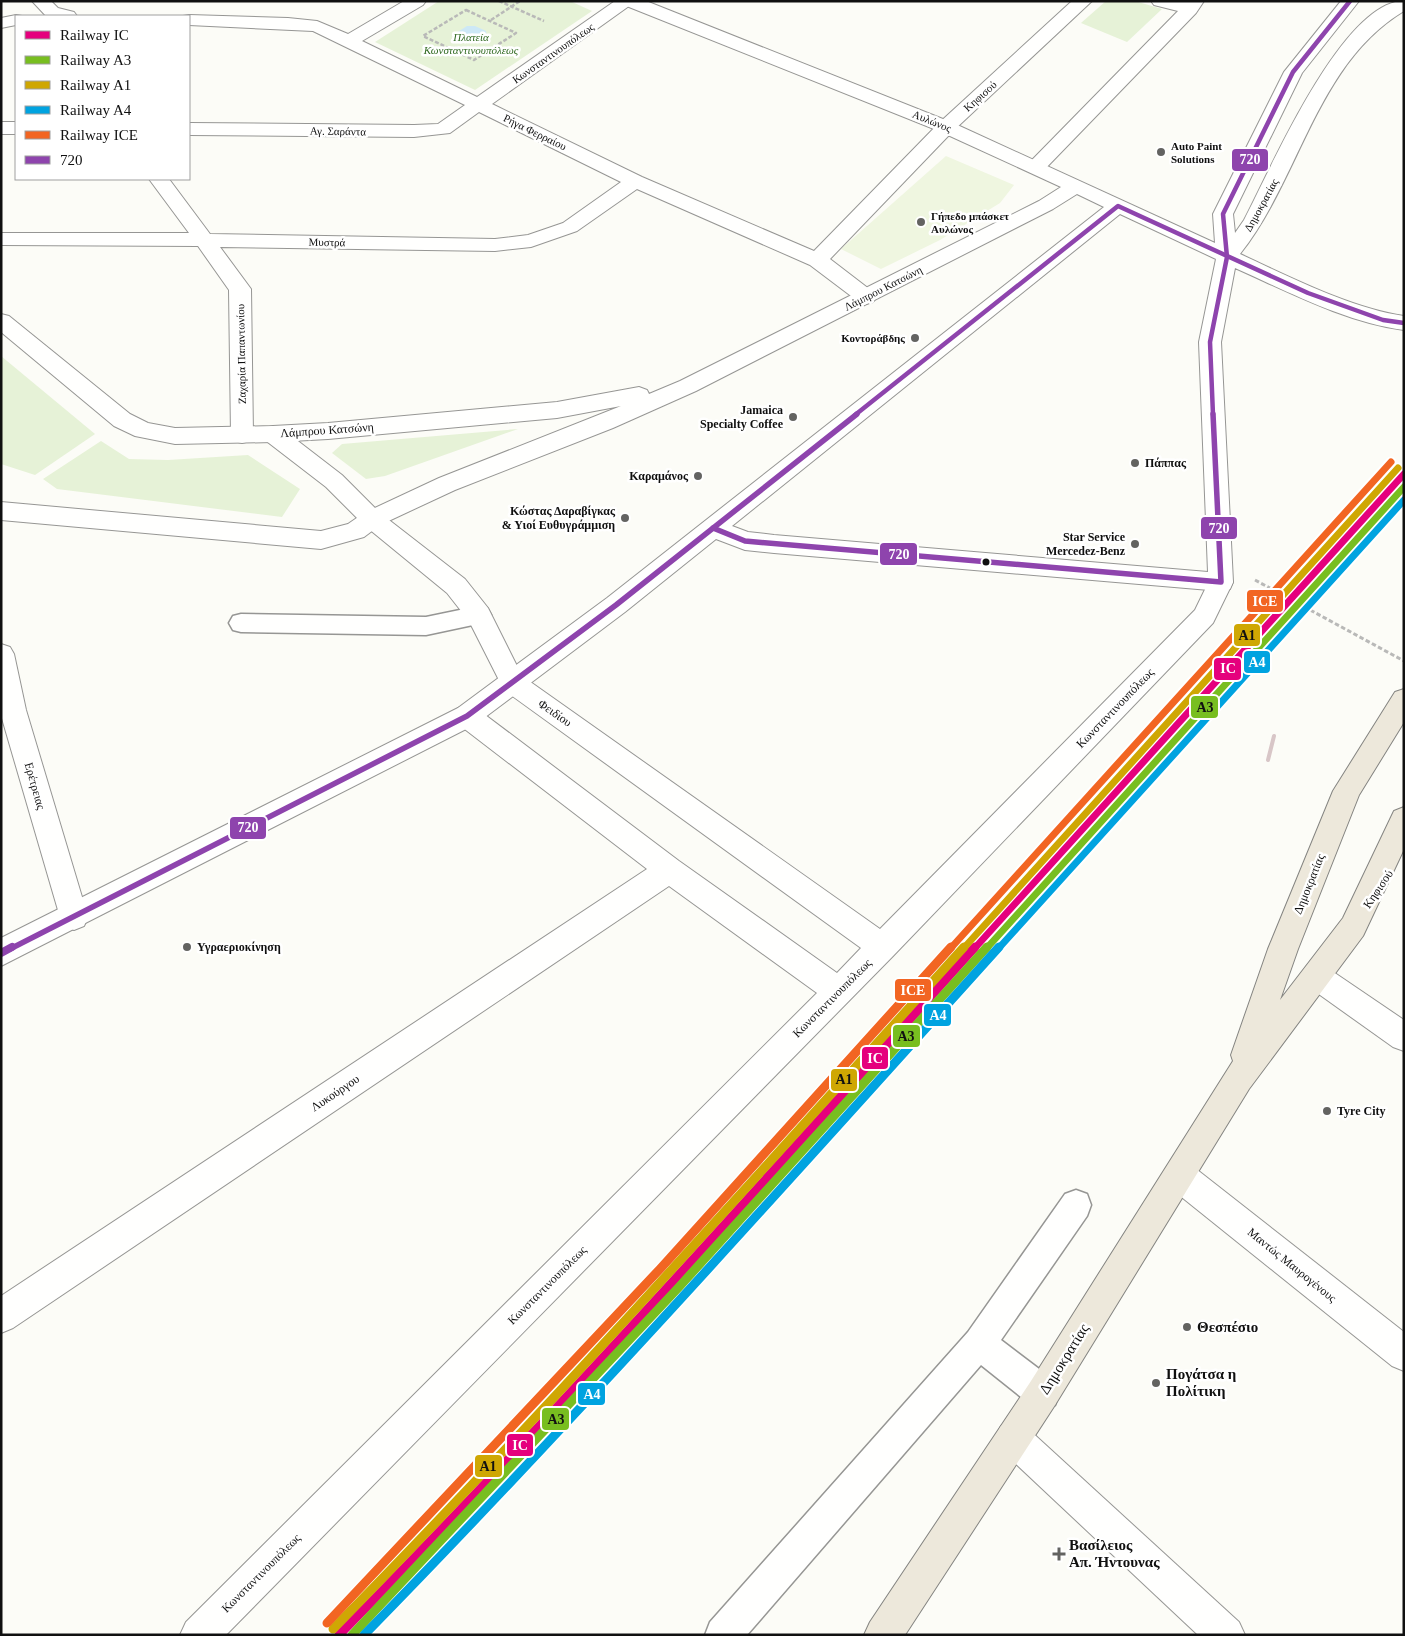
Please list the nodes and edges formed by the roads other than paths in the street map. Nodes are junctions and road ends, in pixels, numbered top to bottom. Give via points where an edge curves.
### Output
1 (417, 1) edge
2 (628, 1) edge
3 (1083, 1) edge
4 (1160, 1) edge
5 (1350, 1) edge
6 (1404, 3) edge
7 (1192, 5) edge
8 (54, 10) edge
9 (36, 15) edge
10 (15, 20) edge
11 (190, 20) edge
12 (1, 23) edge
13 (350, 41) junction
14 (479, 105) junction
15 (946, 127) junction
16 (1, 128) edge
17 (15, 128) edge
18 (190, 129) edge
19 (1036, 167) junction
20 (160, 180) edge
21 (635, 181) junction
22 (1076, 186) junction
23 (1118, 206) junction
24 (1, 239) edge
25 (204, 240) junction
26 (1227, 258) junction
27 (817, 260) junction
28 (866, 297) junction
29 (1, 321) edge
30 (1404, 323) edge
31 (688, 386) junction
32 (273, 434) junction
33 (242, 435) junction
34 (1, 511) edge
35 (372, 519) junction
36 (713, 528) junction
37 (1221, 582) junction
38 (479, 616) junction
39 (241, 623) dead end
40 (1, 654) edge
41 (513, 683) junction
42 (1404, 699) edge
43 (7, 712) edge
44 (467, 716) junction
45 (1404, 819) edge
46 (1404, 851) edge
47 (669, 870) junction
48 (74, 917) junction
49 (1353, 927) junction
50 (882, 947) junction
51 (1, 953) edge
52 (1316, 976) junction
53 (839, 991) junction
54 (1404, 1038) edge
55 (1238, 1079) junction
56 (1180, 1176) junction
57 (1076, 1205) dead end
58 (1, 1316) edge
59 (979, 1344) junction
60 (1404, 1354) edge
61 (1043, 1393) junction
62 (1013, 1438) junction
63 (199, 1635) edge
64 (723, 1635) edge
65 (883, 1635) edge
66 (1226, 1635) edge

1 - 13 street
2 - 14 street, Κωνσταντινουπόλεως
2 - 15 street, Αυλώνος
3 - 15 street, Κηφισού
4 - 7 street
5 - 26 street via 1293,72 1222,214
6 - 26 street, Δημοκρατίας via 1373,23 1326,80 1253,222
7 - 19 street
8 - 9 street
10 - 12 street
11 - 13 street, Ρήγα Φερραίου via 288,22 316,26
13 - 14 street, Ρήγα Φερραίου
14 - 18 street, Αγ. Σαράντα via 443,129 414,132
14 - 21 street, Ρήγα Φερραίου
15 - 19 street, Αυλώνος
15 - 27 street, Κηφισού
16 - 17 street
19 - 22 street, Αυλώνος
20 - 25 street, Ζαχαρία Παπαντωνίου
21 - 25 street, Μυστρά via 570,227 554,234 495,246
21 - 27 street, Ρήγα Φερραίου
22 - 23 street, Αυλώνος
22 - 28 street, Λάμπρου Κατσώνη via 1046,205
23 - 26 street, Αυλώνος
23 - 36 street
24 - 25 street, Μυστρά
25 - 33 street, Ζαχαρία Παπαντωνίου via 240,289
26 - 30 street via 1347,309
26 - 37 street, Κωνσταντινουπόλεως via 1210,342
27 - 28 street, Ρήγα Φερραίου
28 - 31 street, Λάμπρου Κατσώνη
29 - 33 street, Λάμπρου Κατσώνη via 122,420 143,430 174,436
31 - 32 street, Λάμπρου Κατσώνη via 557,410
31 - 35 street, Λάμπρου Κατσώνη via 447,484
32 - 33 street, Λάμπρου Κατσώνη
32 - 35 street, Φειδίου via 334,481
34 - 35 street, Λάμπρου Κατσώνη via 321,540 356,531
35 - 38 street, Φειδίου via 456,586
36 - 37 street via 745,541
36 - 41 street
37 - 50 street, Κωνσταντινουπόλεως via 1204,616
38 - 39 lane via 426,626
38 - 41 street, Φειδίου
40 - 43 street, Ερέτρειας
41 - 44 street
41 - 50 street, Φειδίου
42 - 55 main road, Δημοκρατίας via 1347,791 1283,950
43 - 48 street, Ερέτρειας
44 - 47 street
44 - 48 street
45 - 49 main road, Δημοκρατίας
46 - 49 street, Κηφισού
47 - 53 street
47 - 58 street, Λυκούργου
48 - 51 street
49 - 52 main road, Δημοκρατίας
50 - 53 street, Κωνσταντινουπόλεως
52 - 54 street
52 - 55 main road, Δημοκρατίας
53 - 63 street, Κωνσταντινουπόλεως
55 - 56 main road, Δημοκρατίας
56 - 60 street, Μαντώς Μαυρογένους
56 - 61 main road, Δημοκρατίας
57 - 59 lane
59 - 61 lane
59 - 64 lane
61 - 62 main road, Δημοκρατίας
62 - 65 main road, Δημοκρατίας
62 - 66 street

